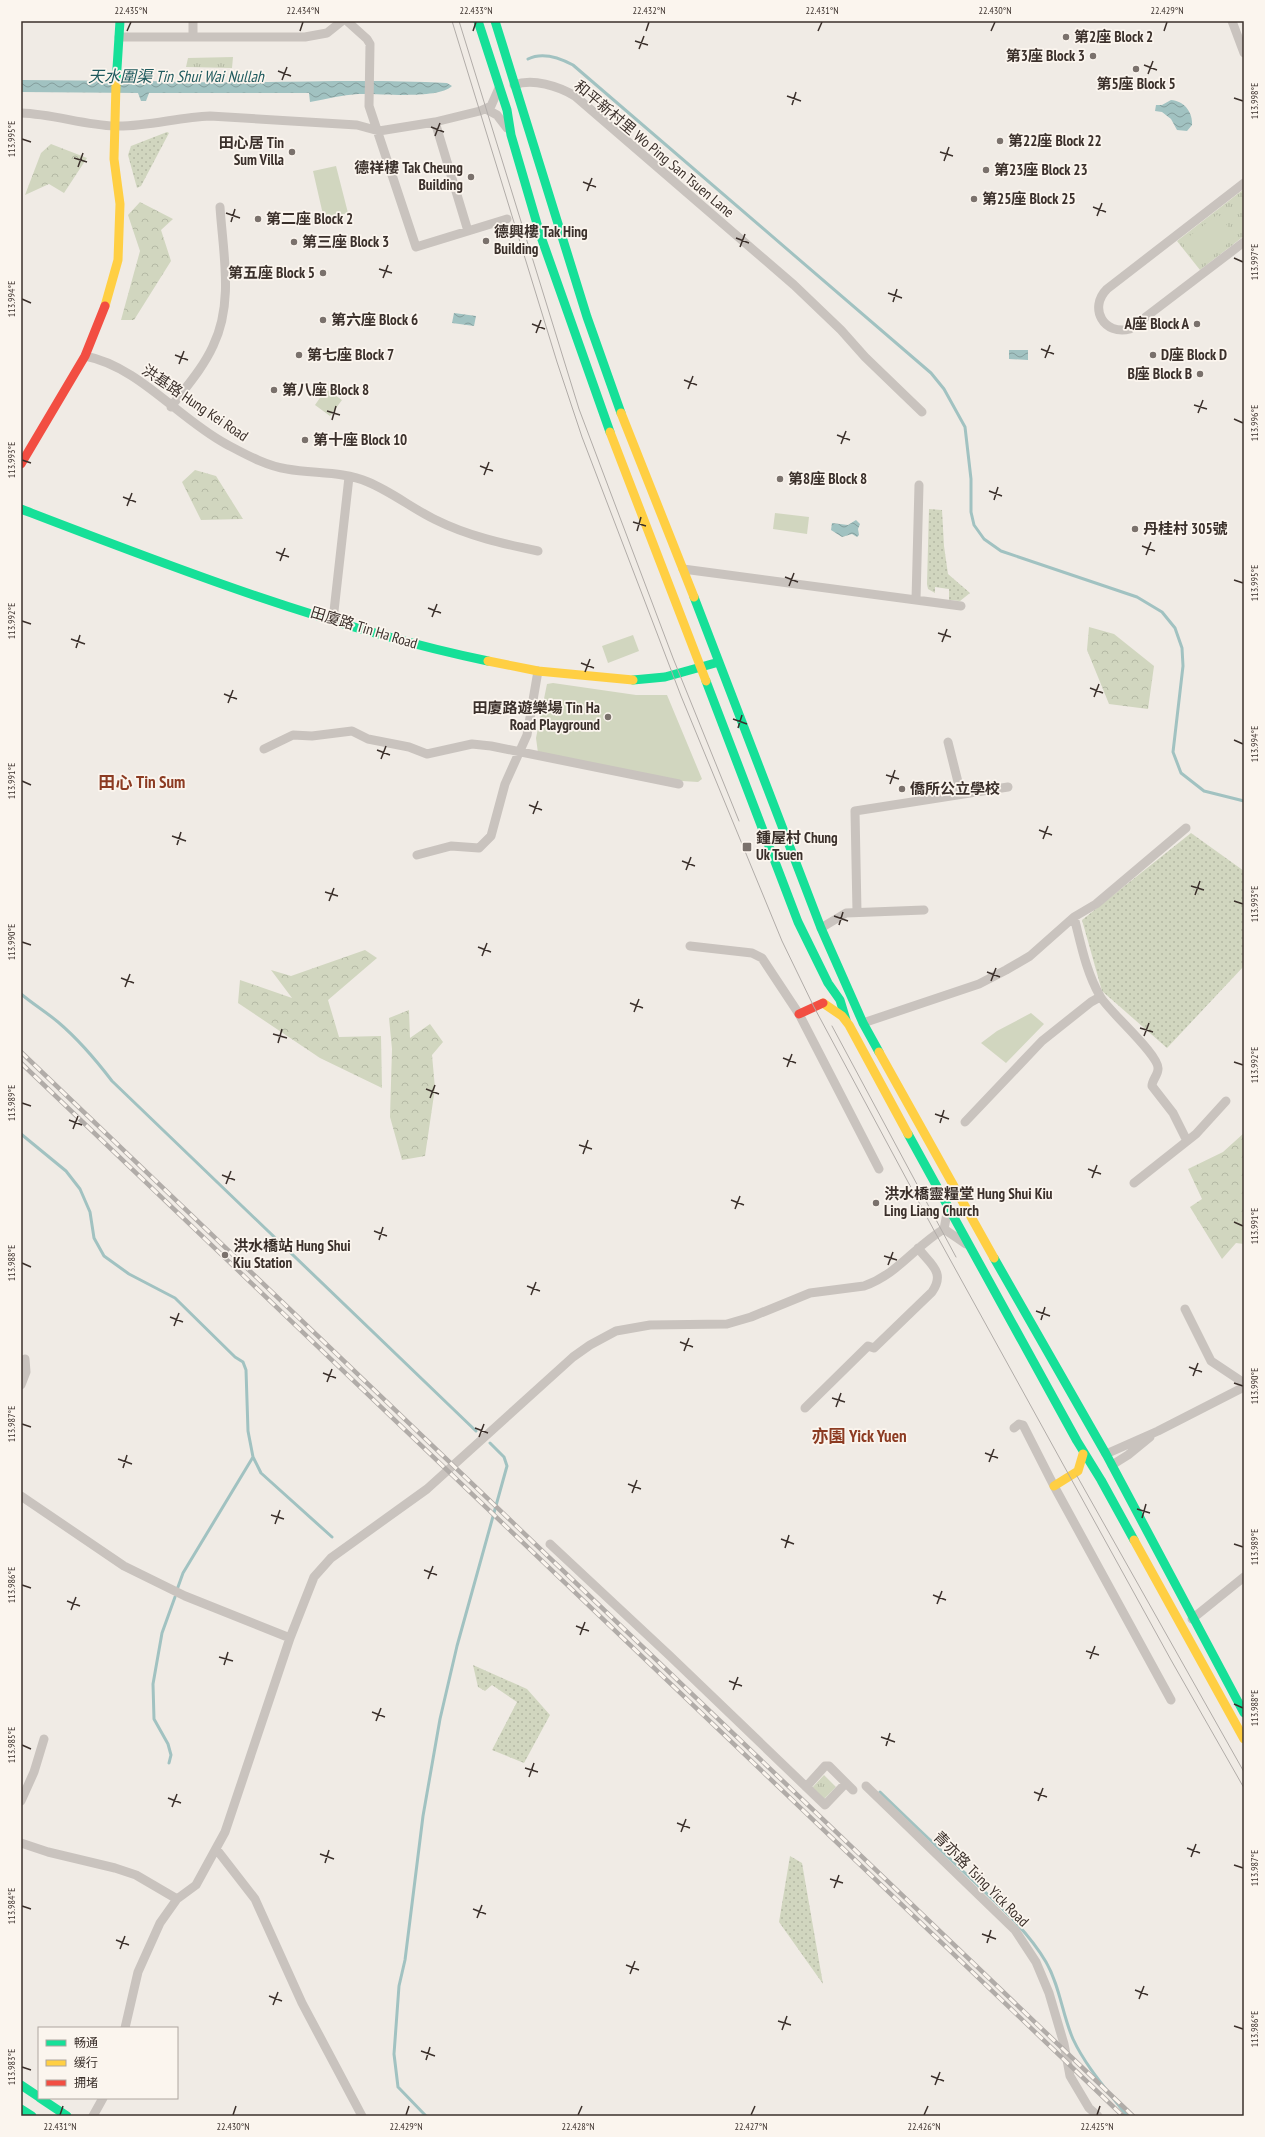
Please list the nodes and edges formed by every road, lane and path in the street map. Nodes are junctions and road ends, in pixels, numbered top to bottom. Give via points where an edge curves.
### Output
1 (120, 21) edge
2 (193, 21) edge
3 (342, 21) edge
4 (347, 21) edge
5 (478, 21) edge
6 (487, 21) edge
7 (495, 21) edge
8 (1232, 21) edge
9 (119, 36) junction
10 (193, 37) junction
11 (488, 51) junction
12 (1244, 53) edge
13 (514, 85) junction
14 (500, 87) junction
15 (486, 109) junction
16 (21, 113) edge
17 (435, 122) junction
18 (114, 126) junction
19 (379, 131) junction
20 (511, 134) junction
21 (1244, 183) edge
22 (220, 207) dead end
23 (503, 220) dead end
24 (468, 231) junction
25 (1244, 242) edge
26 (85, 356) junction
27 (171, 407) junction
28 (922, 412) dead end
29 (21, 464) edge
30 (349, 477) junction
31 (919, 485) dead end
32 (21, 509) edge
33 (538, 551) dead end
34 (683, 569) junction
35 (916, 600) junction
36 (961, 606) dead end
37 (334, 620) junction
38 (719, 662) junction
39 (701, 668) junction
40 (538, 671) junction
41 (948, 742) dead end
42 (264, 749) dead end
43 (518, 751) junction
44 (679, 784) dead end
45 (1008, 787) dead end
46 (961, 794) junction
47 (1186, 828) dead end
48 (417, 856) dead end
49 (924, 910) dead end
50 (858, 912) junction
51 (1074, 917) junction
52 (821, 928) junction
53 (807, 938) junction
54 (690, 946) dead end
55 (828, 983) junction
56 (1100, 997) junction
57 (823, 1003) junction
58 (799, 1014) junction
59 (846, 1020) junction
60 (863, 1023) junction
61 (1226, 1101) dead end
62 (965, 1122) dead end
63 (1187, 1141) junction
64 (879, 1169) dead end
65 (1134, 1183) dead end
66 (948, 1206) junction
67 (944, 1229) junction
68 (918, 1248) junction
69 (970, 1248) junction
70 (1185, 1309) dead end
71 (25, 1359) dead end
72 (1244, 1383) edge
73 (21, 1385) edge
74 (1244, 1387) edge
75 (805, 1408) dead end
76 (1014, 1428) dead end
77 (1158, 1431) junction
78 (1083, 1454) junction
79 (1106, 1454) junction
80 (1112, 1465) junction
81 (1078, 1472) junction
82 (1097, 1474) junction
83 (1054, 1486) junction
84 (21, 1496) edge
85 (550, 1544) dead end
86 (1244, 1577) edge
87 (1192, 1619) junction
88 (290, 1638) junction
89 (1171, 1700) dead end
90 (1244, 1713) edge
91 (1244, 1738) edge
92 (44, 1739) dead end
93 (846, 1783) junction
94 (866, 1786) dead end
95 (806, 1787) junction
96 (853, 1790) dead end
97 (21, 1802) edge
98 (21, 1843) edge
99 (217, 1850) junction
100 (177, 1899) junction
101 (125, 2027) edge
102 (21, 2085) edge
103 (38, 2097) edge
104 (42, 2099) edge
105 (102, 2099) edge
106 (21, 2109) edge
107 (32, 2116) edge
108 (67, 2116) edge
109 (93, 2116) edge
110 (362, 2116) edge
111 (1098, 2116) edge

1 - 9 main road
2 - 10 street
3 - 10 street via 327,32 316,36
4 - 19 street via 368,40 369,106
5 - 11 main road
6 - 11 main road
7 - 13 main road
8 - 12 street
9 - 10 street
9 - 18 main road
11 - 14 main road
13 - 28 street, 和平新村里 Wo Ping San Tsuen Lane via 526,82 546,85 565,90 575,96 794,285
13 - 34 main road via 602,362
14 - 15 street via 494,101
14 - 20 main road
15 - 17 street
15 - 20 street via 498,115
16 - 18 street via 38,113
17 - 19 street
17 - 24 street
18 - 19 street via 210,116 357,125
18 - 26 main road via 114,159 120,204 118,260 110,294
19 - 24 street via 416,247
20 - 39 main road via 543,241 592,384
21 - 25 street via 1107,289 1099,299 1101,319 1110,328 1123,331 1130,329
22 - 27 street via 226,293 223,320 206,359
23 - 24 street
26 - 27 street, 洪基路 Hung Kei Road via 99,359 128,374
26 - 29 main road
27 - 30 street, 洪基路 Hung Kei Road via 223,443 256,460 286,469
30 - 33 street, 洪基路 Hung Kei Road via 367,482 437,521 465,532
30 - 37 street
31 - 35 street
32 - 37 main road, 田廈路 Tin Ha Road via 174,568
34 - 35 street
34 - 38 main road
35 - 36 street
37 - 40 main road, 田廈路 Tin Ha Road via 427,647
38 - 39 main road, 田廈路 Tin Ha Road
38 - 52 main road
39 - 40 main road, 田廈路 Tin Ha Road via 665,677 634,680
39 - 53 main road via 795,915
40 - 43 street via 527,735
41 - 46 street
42 - 43 street via 293,735 312,736 352,731 368,739 409,747 427,754 472,744
43 - 44 street
43 - 48 street via 505,784 491,836 479,848 451,846
45 - 46 street
46 - 50 street via 855,811
47 - 51 street via 1096,904
49 - 50 street
50 - 52 street via 846,912
51 - 56 street via 1090,975
51 - 60 street via 1030,956 979,984
52 - 53 main road
52 - 60 main road
53 - 55 main road
54 - 58 street via 752,953 762,958
55 - 57 main road
55 - 59 main road via 840,1000
56 - 62 street via 1042,1041
56 - 63 street via 1150,1054 1158,1070 1152,1086 1173,1113
57 - 58 main road
57 - 59 main road
58 - 64 street
59 - 66 main road
60 - 79 main road via 1047,1354
61 - 63 street
63 - 65 street
66 - 67 street
66 - 69 main road
67 - 68 street
67 - 69 street
68 - 75 street via 936,1268 938,1277 934,1289 874,1348 868,1346
68 - 88 street via 888,1275 864,1286 810,1293 736,1322 630,1328 616,1331 590,1344 427,1488 331,1558 314,1577
69 - 78 main road
70 - 72 street via 1211,1361
71 - 73 street via 26,1372
74 - 77 street
76 - 83 street via 1019,1424 1024,1425
77 - 79 street
77 - 80 street
78 - 81 main road
78 - 82 main road
79 - 80 main road
79 - 82 main road
80 - 87 main road
81 - 82 main road
81 - 83 main road
82 - 91 main road
83 - 89 street
84 - 88 street via 124,1566 185,1596
85 - 95 street
86 - 87 street
87 - 90 main road
88 - 99 street
92 - 97 street
93 - 95 street via 829,1766 825,1766
93 - 95 street via 825,1805
93 - 96 street
94 - 111 street, 青亦路 Tsing Yick Road via 1015,1930 1036,1962 1049,1993 1064,2044 1070,2076 1089,2108
98 - 100 street via 136,1875
99 - 100 street via 196,1885
99 - 110 street via 255,1899 302,2003
100 - 101 street via 160,1923 138,1972
102 - 103 main road
104 - 108 main road
105 - 109 street
106 - 107 main road

